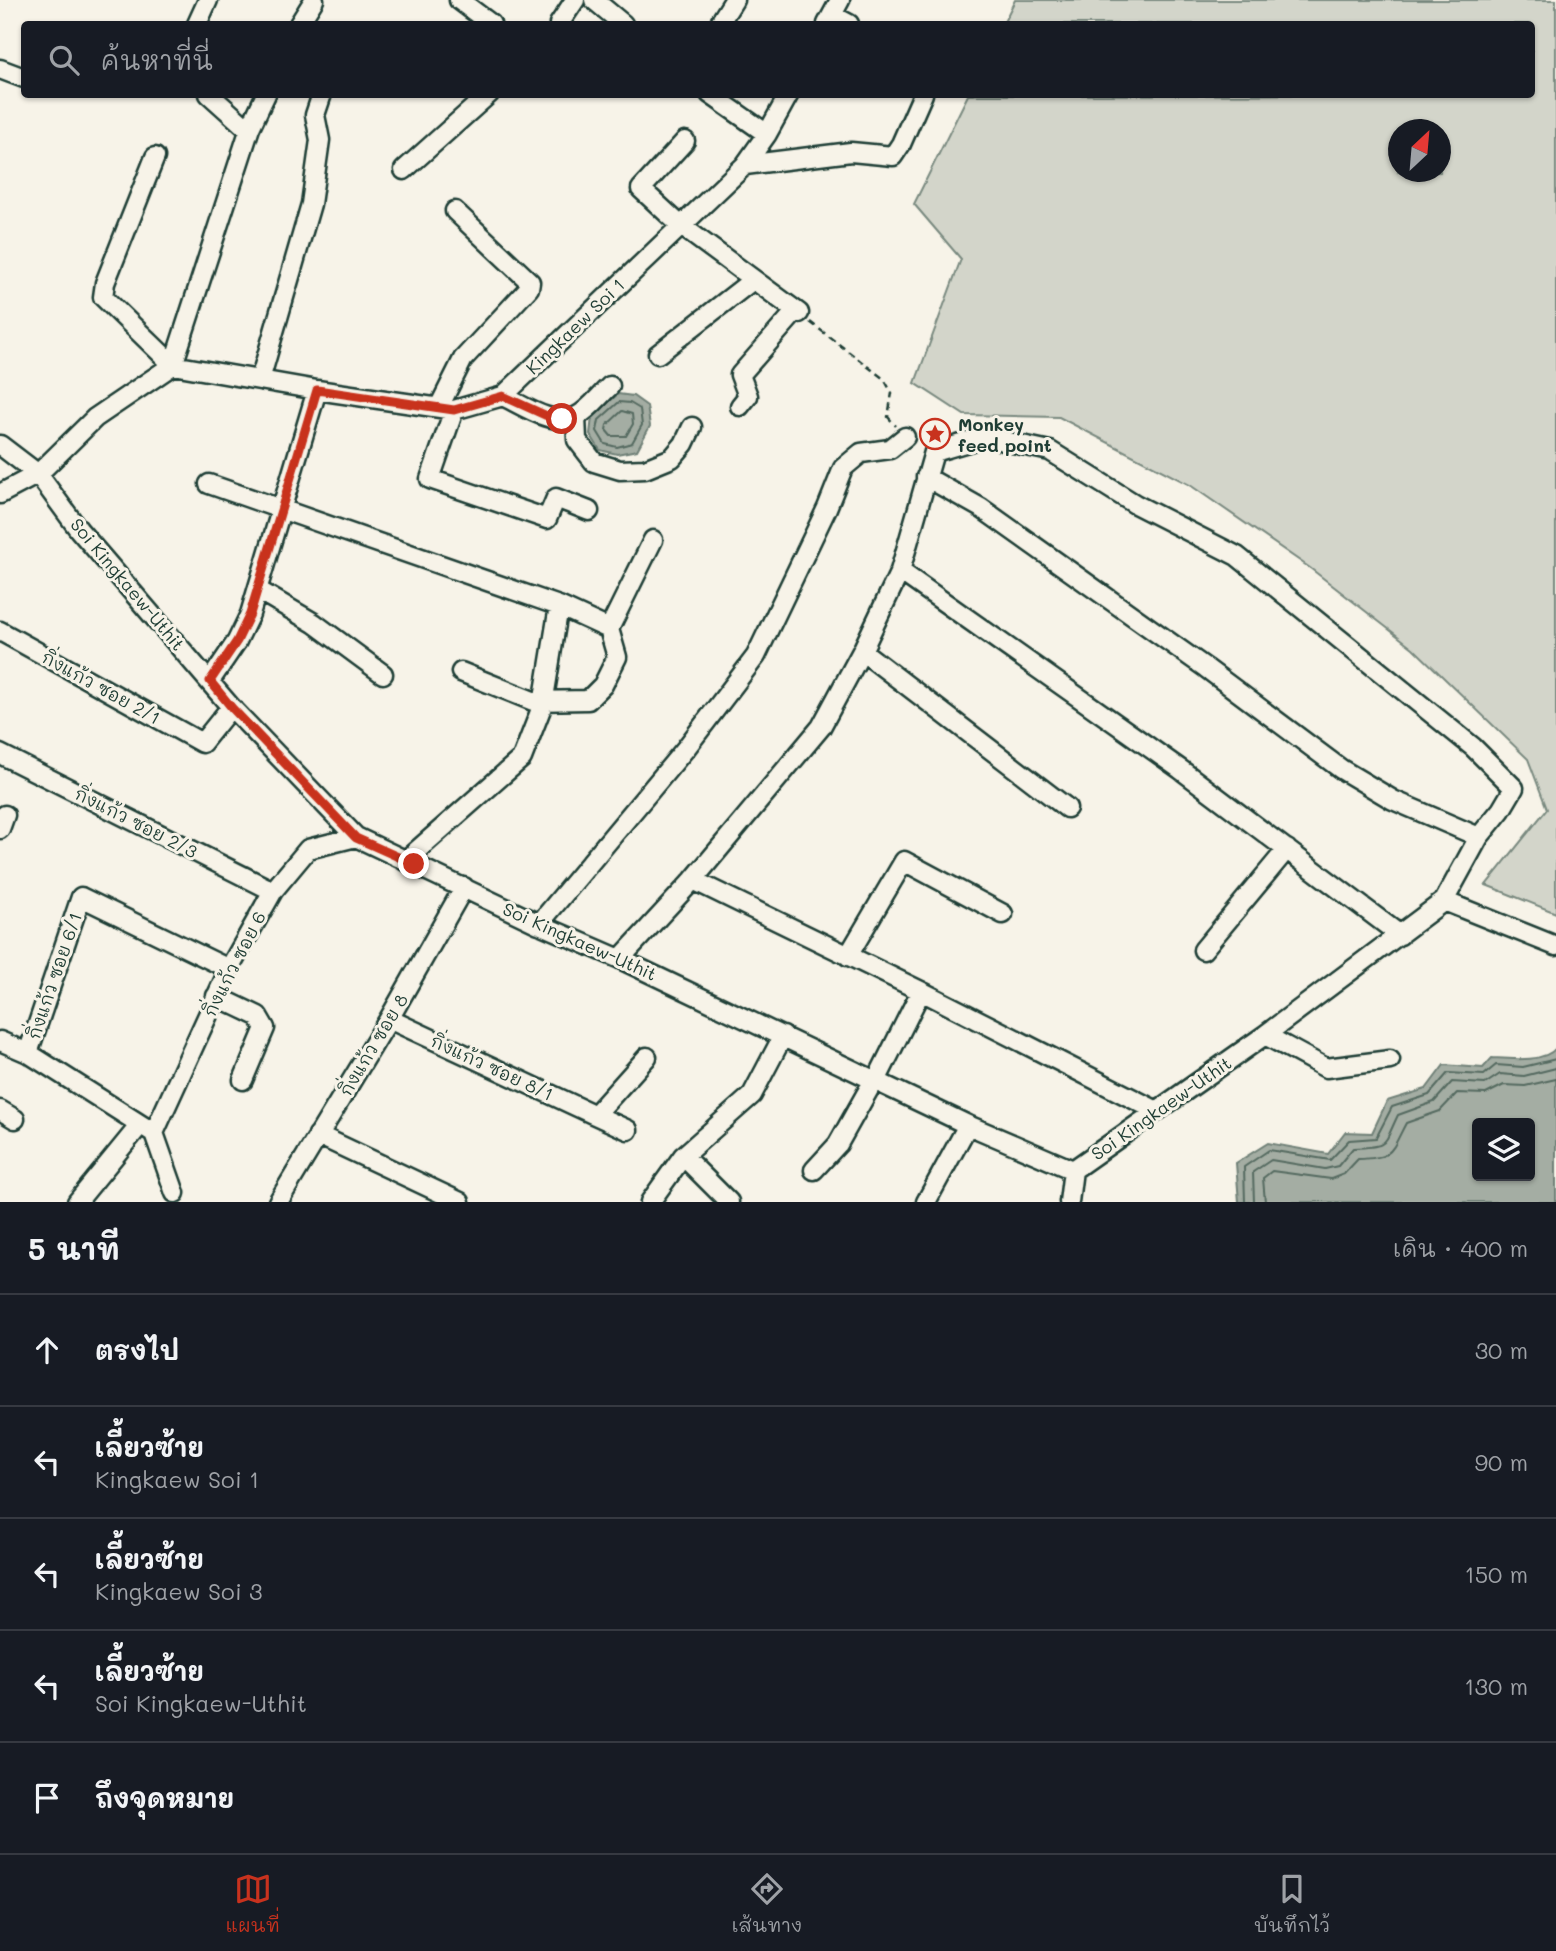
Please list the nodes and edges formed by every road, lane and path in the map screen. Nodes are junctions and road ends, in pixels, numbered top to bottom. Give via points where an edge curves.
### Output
1 (208, 0) edge
2 (314, 0) edge
3 (459, 0) edge
4 (575, 0) edge
5 (594, 0) edge
6 (734, 0) edge
7 (198, 21) edge
8 (301, 21) edge
9 (487, 21) edge
10 (561, 21) edge
11 (619, 21) edge
12 (721, 21) edge
13 (0, 69) edge
14 (21, 77) edge
15 (213, 98) edge
16 (264, 98) edge
17 (321, 98) edge
18 (485, 98) edge
19 (716, 98) edge
20 (787, 98) edge
21 (921, 98) edge
22 (249, 130) junction
23 (767, 134) junction
24 (685, 141) dead end
25 (155, 157) dead end
26 (745, 165) junction
27 (404, 170) dead end
28 (455, 211) dead end
29 (680, 225) junction
30 (753, 280) junction
31 (797, 312) junction
32 (658, 354) dead end
33 (173, 365) junction
34 (260, 380) junction
35 (610, 386) dead end
36 (317, 390) junction
37 (503, 396) junction
38 (740, 406) dead end
39 (447, 409) junction
40 (576, 417) junction
41 (692, 427) dead end
42 (905, 437) joint
43 (0, 445) edge
44 (38, 474) junction
45 (926, 477) junction
46 (209, 484) dead end
47 (0, 494) edge
48 (281, 509) junction
49 (589, 511) dead end
50 (653, 540) dead end
51 (900, 571) junction
52 (258, 590) junction
53 (559, 606) junction
54 (609, 629) junction
55 (0, 631) edge
56 (862, 651) junction
57 (461, 672) dead end
58 (383, 674) dead end
59 (210, 681) junction
60 (543, 701) junction
61 (232, 708) junction
62 (0, 754) edge
63 (1067, 808) dead end
64 (1479, 837) junction
65 (356, 838) junction
66 (1287, 849) junction
67 (405, 860) junction
68 (692, 880) junction
69 (464, 887) junction
70 (273, 891) junction
71 (1444, 901) junction
72 (1003, 914) dead end
73 (539, 924) junction
74 (1400, 935) junction
75 (1556, 946) edge
76 (1203, 950) dead end
77 (848, 956) junction
78 (620, 958) junction
79 (229, 969) junction
80 (920, 991) junction
81 (216, 996) junction
82 (389, 1020) junction
83 (783, 1035) junction
84 (1265, 1035) junction
85 (0, 1041) edge
86 (28, 1053) junction
87 (647, 1057) dead end
88 (1391, 1060) dead end
89 (243, 1080) dead end
90 (875, 1080) junction
91 (1157, 1111) junction
92 (595, 1115) junction
93 (968, 1125) junction
94 (147, 1129) junction
95 (628, 1130) dead end
96 (318, 1135) junction
97 (683, 1156) junction
98 (814, 1170) dead end
99 (1073, 1170) junction
100 (175, 1193) dead end
101 (77, 1202) edge
102 (278, 1202) edge
103 (460, 1202) edge
104 (650, 1202) edge
105 (729, 1202) edge
106 (926, 1202) edge
107 (1069, 1202) edge

1 - 7 street
2 - 8 street
3 - 9 street
4 - 10 street
5 - 11 street
6 - 12 street
13 - 14 street
15 - 22 street
16 - 22 street
17 - 34 street via 315,115 320,140 311,204
18 - 27 street
19 - 23 street
20 - 23 street, Kingkaew Soi 1
21 - 26 street via 893,156 851,152
22 - 33 street
23 - 26 street, Kingkaew Soi 1
24 - 29 street via 641,189
25 - 33 street via 103,297
26 - 29 street, Kingkaew Soi 1
28 - 39 street via 530,282 463,359
29 - 30 street
29 - 37 street, Kingkaew Soi 1
30 - 31 street
30 - 32 street
31 - 38 street via 740,375 748,396
31 - 42 path via 884,379 892,393 888,417
33 - 34 street, Kingkaew Soi 1
33 - 44 street via 95,418
34 - 36 street, Kingkaew Soi 1
35 - 40 street
36 - 39 street, Kingkaew Soi 1
36 - 48 street
37 - 39 street, Kingkaew Soi 1
37 - 40 street via 547,416
39 - 49 street via 430,479 547,519 556,498
40 - 41 street via 577,440 594,462 620,470 645,469 671,458
42 - 73 street via 890,449 861,453 843,468 756,656
43 - 44 street, Soi Kingkaew-Uthit
44 - 47 street
44 - 59 street, Soi Kingkaew-Uthit via 79,530
45 - 51 street
45 - 64 street via 992,516 1341,769 1393,800
45 - 64 street via 934,452 985,437 1050,451 1135,504 1237,556 1473,747 1514,788
46 - 48 street
48 - 52 street
48 - 53 street
50 - 54 street
51 - 56 street
51 - 66 street
52 - 58 street via 314,622
52 - 59 street via 237,641
53 - 54 street
53 - 60 street
54 - 60 street via 617,657 603,685 588,700
55 - 61 street, กิ่งแก้ว ซอย 2/1 via 202,743
56 - 63 street
56 - 68 street via 821,727
57 - 60 street
59 - 61 street, Soi Kingkaew-Uthit
60 - 67 street via 522,758
61 - 65 street, Soi Kingkaew-Uthit
62 - 70 street, กิ่งแก้ว ซอย 2/3
64 - 71 street
65 - 67 street, Soi Kingkaew-Uthit
65 - 70 street, กิ่งแก้ว ซอย 6 via 309,849
66 - 74 street
66 - 76 street
67 - 69 street, Soi Kingkaew-Uthit
68 - 77 street
68 - 78 street
69 - 73 street, Soi Kingkaew-Uthit
69 - 82 street, กิ่งแก้ว ซอย 8
70 - 79 street, กิ่งแก้ว ซอย 6
71 - 74 street, Soi Kingkaew-Uthit
71 - 75 street
72 - 77 street via 904,861
73 - 78 street, Soi Kingkaew-Uthit
74 - 84 street, Soi Kingkaew-Uthit
77 - 80 street
78 - 83 street, Soi Kingkaew-Uthit
79 - 81 street, กิ่งแก้ว ซอย 6
79 - 86 street, กิ่งแก้ว ซอย 6/1 via 81,897
80 - 90 street
80 - 91 street
81 - 89 street via 258,1016 265,1028
81 - 94 street, กิ่งแก้ว ซอย 6
82 - 92 street, กิ่งแก้ว ซอย 8/1
82 - 96 street, กิ่งแก้ว ซอย 8
83 - 90 street, Soi Kingkaew-Uthit
83 - 97 street via 752,1095
84 - 88 street via 1326,1068
84 - 91 street, Soi Kingkaew-Uthit
85 - 86 street
86 - 94 street
87 - 92 street
90 - 93 street, Soi Kingkaew-Uthit
90 - 98 street via 838,1144
91 - 99 street, Soi Kingkaew-Uthit
92 - 95 street, กิ่งแก้ว ซอย 8/1
93 - 99 street, Soi Kingkaew-Uthit
93 - 106 street
94 - 100 street
94 - 101 street, กิ่งแก้ว ซอย 6
96 - 102 street, กิ่งแก้ว ซอย 8
96 - 103 street
97 - 104 street
97 - 105 street
99 - 107 street

